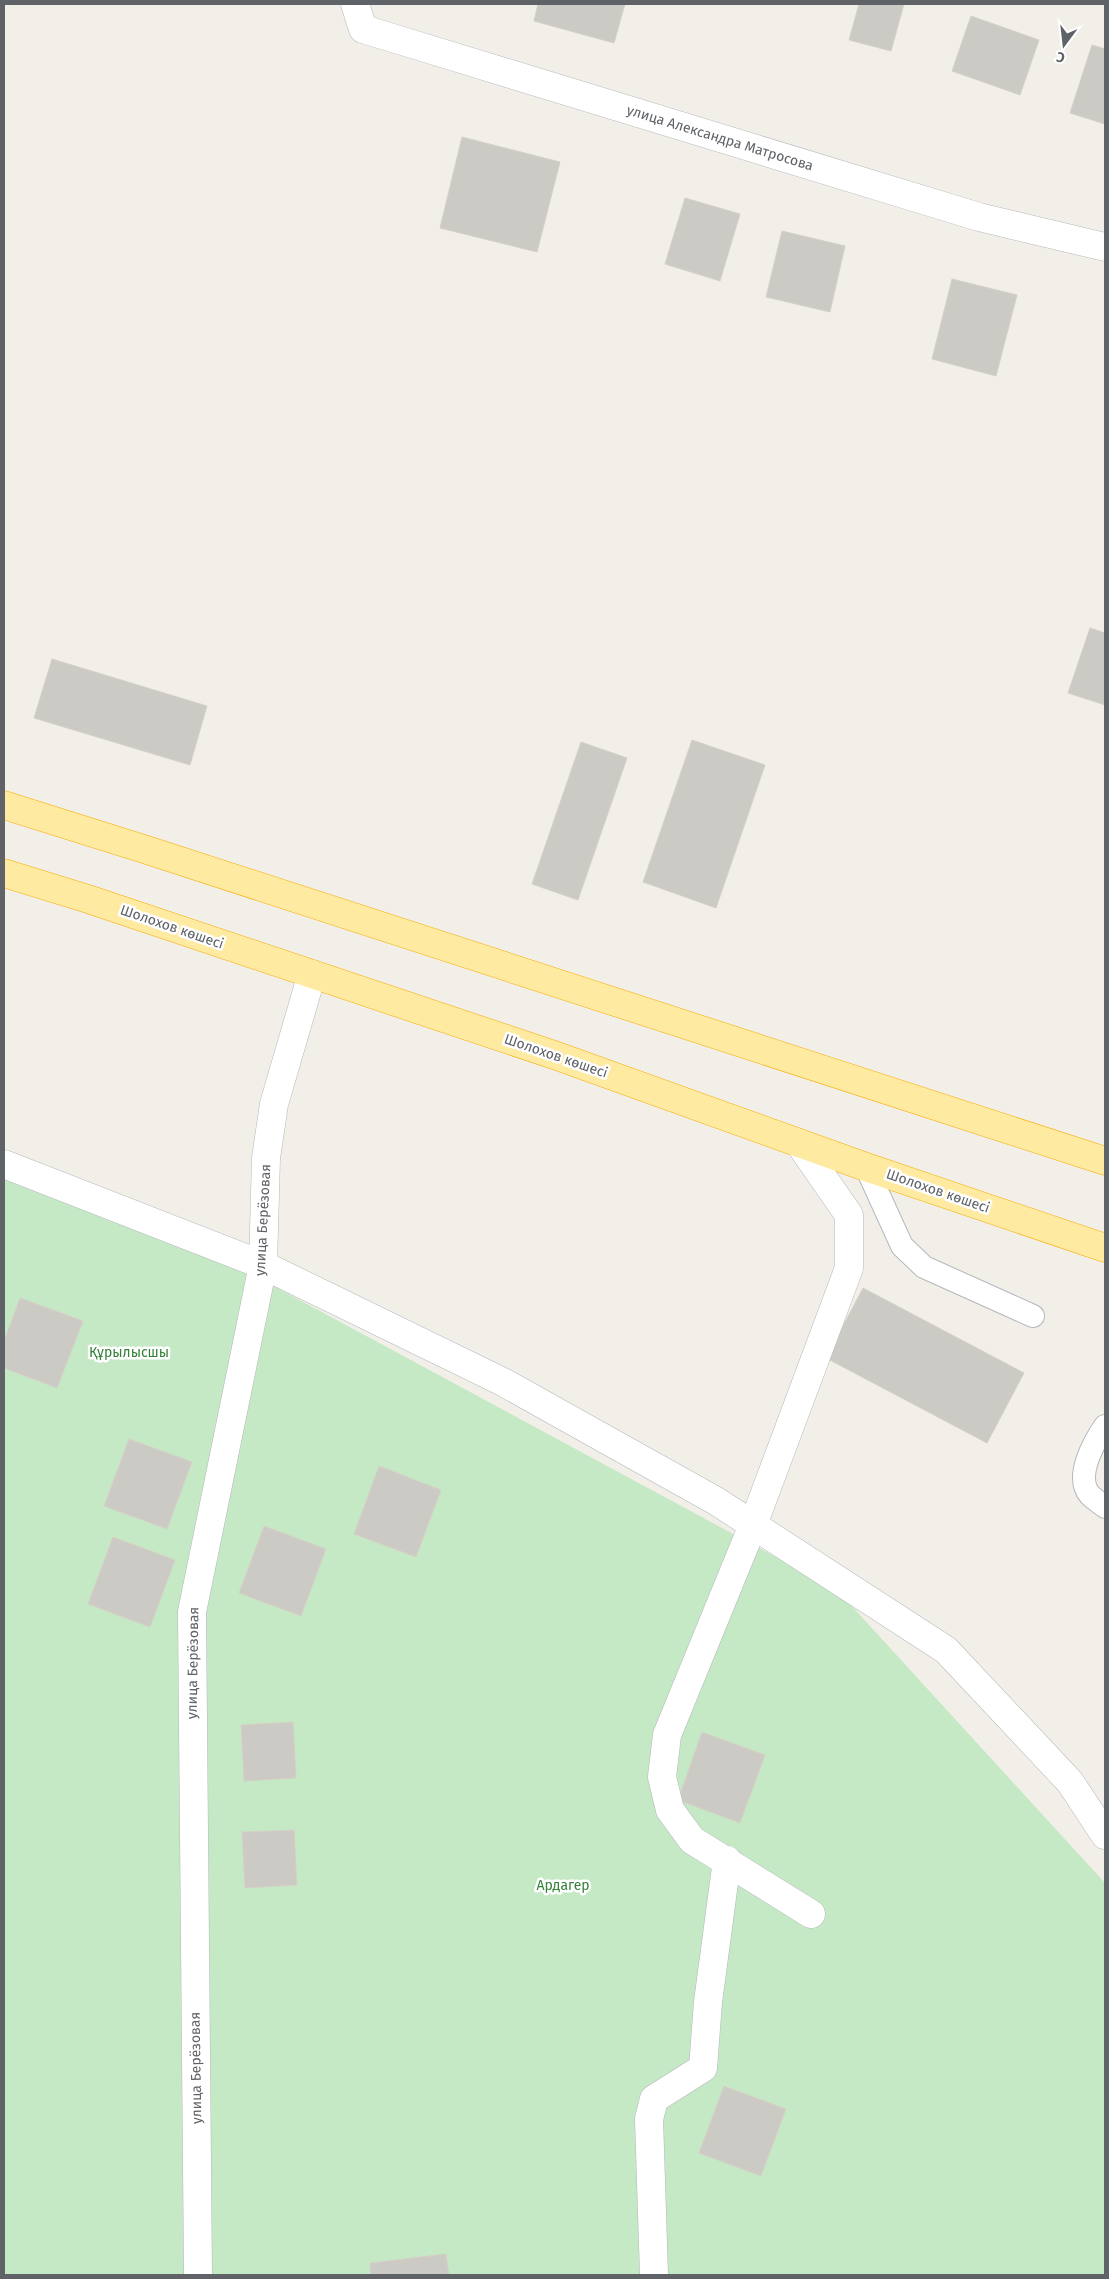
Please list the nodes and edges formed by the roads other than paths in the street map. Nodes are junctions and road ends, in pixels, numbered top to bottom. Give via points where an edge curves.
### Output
1 (355, 4) edge
2 (1105, 247) edge
3 (4, 805) edge
4 (4, 874) edge
5 (312, 974) junction
6 (799, 1143) junction
7 (1105, 1161) edge
8 (4, 1164) edge
9 (866, 1167) junction
10 (1105, 1248) edge
11 (263, 1265) junction
12 (1033, 1316) dead end
13 (1105, 1426) edge
14 (1105, 1507) edge
15 (753, 1525) junction
16 (1105, 1835) edge
17 (727, 1860) junction
18 (811, 1914) dead end
19 (198, 2275) edge
20 (654, 2275) edge

1 - 2 street, улица Александра Матросова via 363,29 979,217
3 - 7 highway
4 - 5 highway, Шолохов көшесі
5 - 6 highway, Шолохов көшесі via 557,1056
5 - 11 street, улица Берёзовая via 274,1104 266,1158
6 - 9 highway, Шолохов көшесі
6 - 15 street via 849,1215 848,1268
8 - 11 street
9 - 10 highway, Шолохов көшесі
9 - 12 lane via 902,1246 924,1267
11 - 15 street via 503,1382
11 - 19 street, улица Берёзовая via 192,1612
13 - 14 lane via 1091,1446 1084,1474 1088,1493
15 - 16 street via 946,1650 1070,1782
15 - 17 street via 667,1734 662,1777 670,1810 692,1840
17 - 18 street
17 - 20 street via 708,2002 704,2068 654,2099 649,2119

